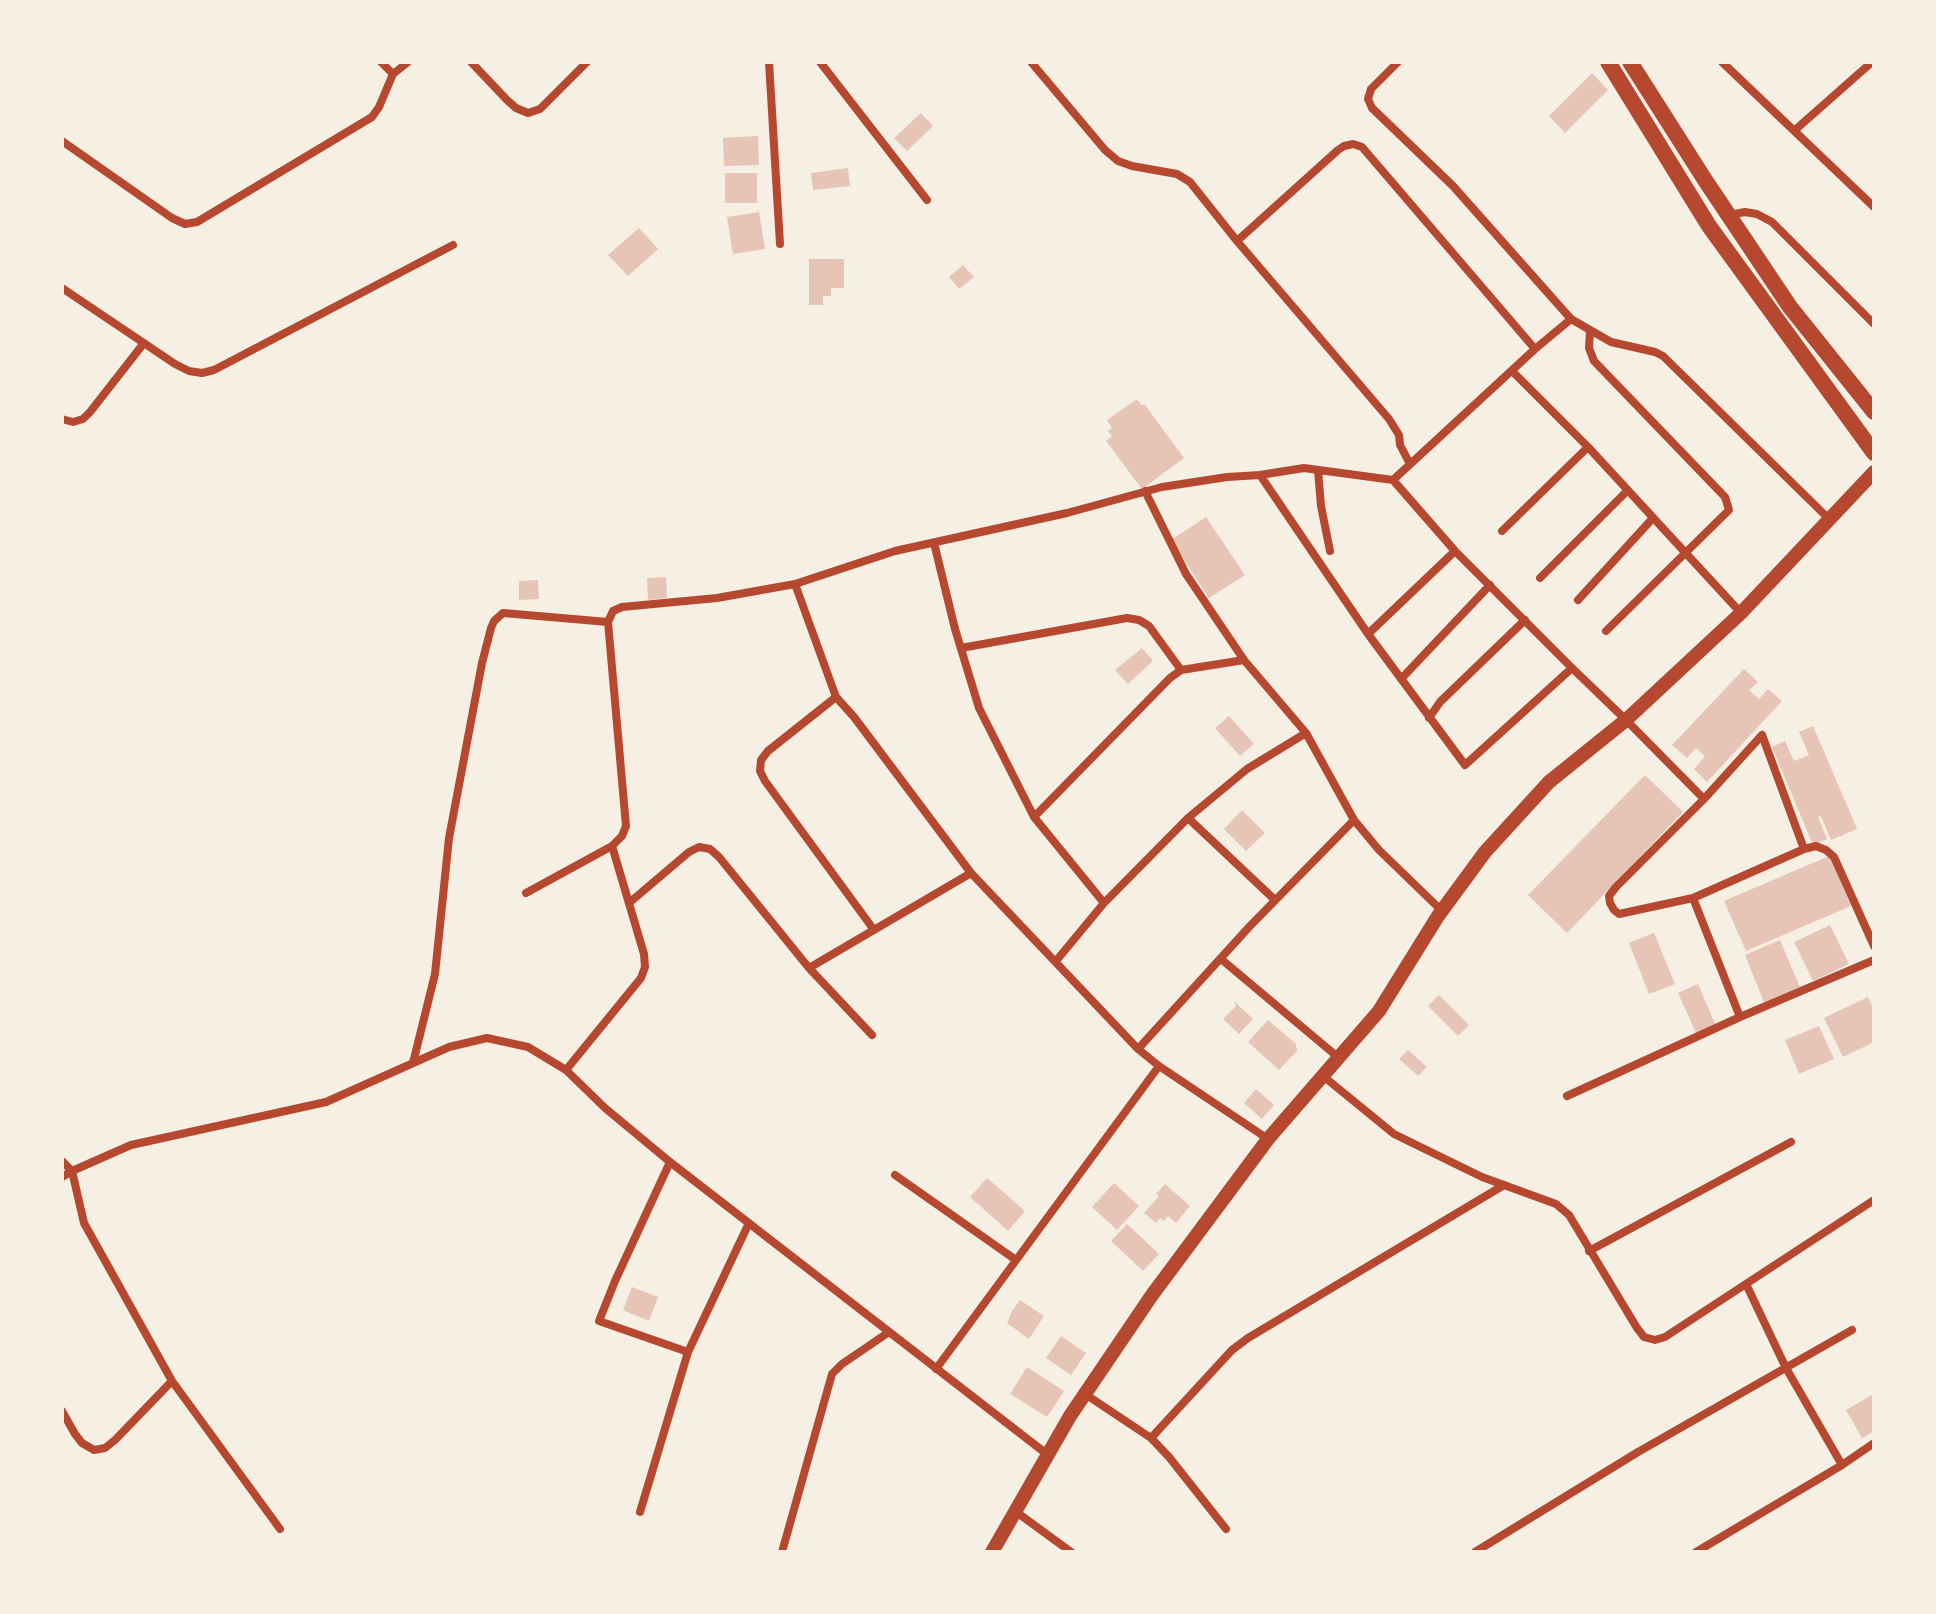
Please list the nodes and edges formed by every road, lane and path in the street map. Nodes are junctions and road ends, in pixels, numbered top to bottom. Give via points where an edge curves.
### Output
1 (381, 62) edge
2 (408, 62) edge
3 (471, 62) edge
4 (587, 62) edge
5 (769, 62) edge
6 (820, 62) edge
7 (1031, 62) edge
8 (1398, 62) edge
9 (1608, 62) edge
10 (1630, 62) edge
11 (1722, 62) edge
12 (1872, 62) edge
13 (393, 74) junction
14 (1795, 130) junction
15 (62, 141) edge
16 (927, 200) dead end
17 (1874, 207) edge
18 (1729, 215) junction
19 (1237, 241) junction
20 (780, 244) dead end
21 (453, 245) dead end
22 (62, 288) edge
23 (1571, 319) junction
24 (1874, 324) edge
25 (1590, 331) junction
26 (144, 343) junction
27 (1535, 349) junction
28 (1512, 371) junction
29 (1874, 412) edge
30 (62, 419) edge
31 (1588, 447) junction
32 (1874, 453) edge
33 (1410, 464) junction
34 (1318, 470) junction
35 (1874, 472) edge
36 (1260, 475) junction
37 (1393, 480) junction
38 (1145, 491) junction
39 (1627, 491) junction
40 (1653, 518) junction
41 (1829, 519) junction
42 (1502, 531) dead end
43 (934, 543) junction
44 (1330, 551) dead end
45 (1455, 551) junction
46 (1685, 552) junction
47 (1540, 578) dead end
48 (795, 584) junction
49 (1490, 585) junction
50 (1578, 600) dead end
51 (1741, 613) junction
52 (1525, 620) junction
53 (608, 622) junction
54 (1606, 631) dead end
55 (1368, 634) junction
56 (961, 648) junction
57 (1244, 660) junction
58 (1572, 668) junction
59 (1181, 670) junction
60 (1401, 679) junction
61 (1415, 696) junction
62 (836, 697) junction
63 (1440, 702) junction
64 (1429, 718) junction
65 (1626, 720) junction
66 (1306, 733) junction
67 (1704, 799) junction
68 (1034, 817) junction
69 (1188, 818) junction
70 (1354, 820) junction
71 (612, 846) junction
72 (1804, 849) junction
73 (971, 873) junction
74 (526, 893) dead end
75 (1693, 898) junction
76 (1275, 900) junction
77 (629, 903) junction
78 (1104, 903) junction
79 (1442, 911) junction
80 (874, 930) junction
81 (1874, 946) edge
82 (1221, 959) junction
83 (1874, 960) edge
84 (1056, 961) junction
85 (809, 968) junction
86 (1740, 1017) junction
87 (872, 1035) dead end
88 (1138, 1049) junction
89 (1339, 1058) junction
90 (413, 1063) junction
91 (1159, 1066) junction
92 (566, 1070) junction
93 (1323, 1076) junction
94 (1567, 1096) dead end
95 (1268, 1139) junction
96 (1791, 1142) dead end
97 (62, 1161) edge
98 (670, 1162) junction
99 (72, 1171) junction
100 (895, 1175) dead end
101 (62, 1177) edge
102 (1504, 1185) junction
103 (1874, 1200) edge
104 (749, 1223) junction
105 (1589, 1251) junction
106 (1016, 1260) junction
107 (1746, 1284) junction
108 (1852, 1330) dead end
109 (889, 1332) junction
110 (688, 1352) junction
111 (1786, 1368) junction
112 (936, 1369) junction
113 (172, 1381) junction
114 (1085, 1394) junction
115 (62, 1411) edge
116 (1151, 1438) junction
117 (1874, 1443) edge
118 (1049, 1455) junction
119 (1842, 1465) junction
120 (1015, 1511) junction
121 (640, 1512) dead end
122 (280, 1529) dead end
123 (1226, 1529) dead end
124 (782, 1552) edge
125 (992, 1552) edge
126 (1071, 1552) edge
127 (1475, 1552) edge
128 (1696, 1552) edge

1 - 13 street
2 - 13 street
3 - 4 street via 507,100 528,113 540,109
5 - 20 street
6 - 16 street
7 - 19 street via 1105,150 1118,161 1177,174 1190,182
8 - 23 street via 1371,89 1372,108 1453,186
9 - 32 main road via 1709,226
10 - 18 main road
11 - 14 street
12 - 14 street
13 - 15 street via 372,117 197,222 172,218
14 - 17 street
18 - 24 street via 1745,212 1772,222
18 - 29 main road via 1790,307
19 - 27 street via 1338,150 1353,144 1362,147
19 - 33 street via 1389,419
21 - 26 street via 214,370 189,371
22 - 26 street
23 - 25 street
23 - 27 street
25 - 41 street via 1663,356
25 - 46 street via 1594,361 1729,503 1726,515
26 - 30 street via 83,419
27 - 28 street
28 - 31 street
28 - 33 street
31 - 39 street
31 - 42 street
33 - 37 street
34 - 36 street
34 - 37 street
34 - 44 street
35 - 41 street
36 - 38 street
36 - 55 street
37 - 45 street
38 - 43 street
38 - 57 street via 1186,574
39 - 40 street
39 - 47 street
40 - 46 street
40 - 50 street
41 - 51 street
43 - 48 street
43 - 56 street
45 - 49 street
45 - 55 street
46 - 51 street
46 - 54 street
48 - 53 street via 622,607
48 - 62 street
49 - 52 street
49 - 60 street
51 - 65 street
52 - 58 street
52 - 63 street
53 - 71 street via 626,826
53 - 90 street via 503,613 494,621 449,838 435,974
55 - 60 street
56 - 59 street via 1127,618 1149,626
56 - 68 street via 979,708
57 - 59 street
57 - 66 street
58 - 64 street via 1465,765
58 - 65 street
59 - 68 street
60 - 61 street
61 - 63 street
61 - 64 street
62 - 73 street
62 - 80 street via 768,751 760,771
63 - 64 street
65 - 67 street
65 - 79 street via 1544,787 1485,852
66 - 69 street via 1247,769
66 - 70 street
67 - 72 street via 1762,735
67 - 75 street via 1609,896 1619,914
68 - 78 street
69 - 76 street
69 - 78 street
70 - 76 street
70 - 79 street
71 - 74 street
71 - 77 street
72 - 75 street
72 - 81 street via 1816,846 1834,857
73 - 80 street
73 - 84 street
75 - 86 street
76 - 82 street
77 - 85 street via 689,852 710,849
77 - 92 street via 644,954 641,978
78 - 84 street
79 - 89 street via 1379,1011
80 - 85 street
82 - 88 street
82 - 89 street
83 - 86 street
84 - 88 street
85 - 87 street
86 - 94 street
88 - 91 street
89 - 93 street
90 - 92 street via 487,1038 528,1047
90 - 99 street via 326,1102 131,1145
91 - 95 street
91 - 106 street
92 - 98 street
93 - 95 street
93 - 102 street via 1394,1134
95 - 114 street
96 - 105 street
97 - 99 street
98 - 104 street
98 - 110 street via 599,1321
99 - 101 street
99 - 113 street via 84,1223
100 - 106 street
102 - 105 street via 1556,1204 1569,1215
102 - 116 street via 1248,1338
103 - 107 street
104 - 109 street
104 - 110 street
105 - 107 street via 1637,1328 1655,1340
106 - 112 street
107 - 111 street
108 - 111 street
109 - 112 street
109 - 124 street via 832,1374
110 - 121 street
111 - 119 street
111 - 127 street
112 - 118 street
113 - 115 street via 105,1448 94,1450 82,1443
113 - 122 street
114 - 116 street
114 - 118 street
116 - 123 street
117 - 119 street
118 - 120 street
119 - 128 street
120 - 125 street
120 - 126 street

